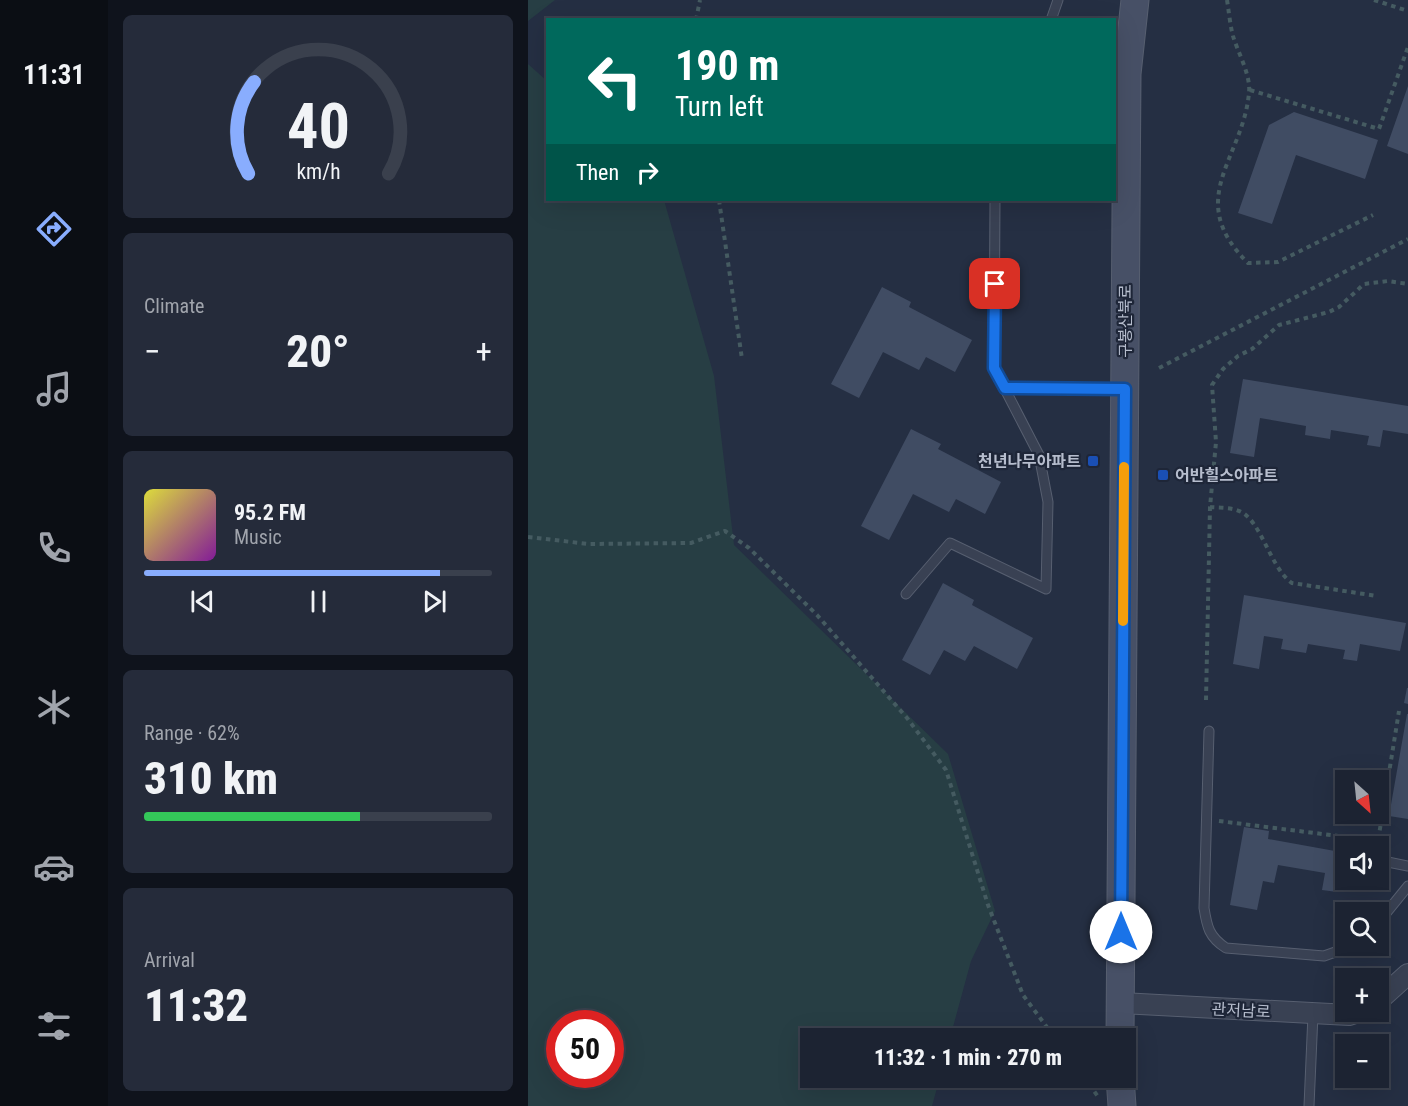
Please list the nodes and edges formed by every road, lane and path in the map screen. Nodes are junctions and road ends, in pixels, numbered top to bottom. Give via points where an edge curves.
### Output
1 (700, 0) edge
2 (1058, 0) edge
3 (1135, 0) edge
4 (1227, 0) edge
5 (1374, 0) edge
6 (1408, 11) edge
7 (696, 18) edge
8 (1052, 18) edge
9 (1408, 46) edge
10 (1250, 90) junction
11 (720, 201) edge
12 (995, 201) edge
13 (1372, 215) dead end
14 (1408, 239) edge
15 (1408, 284) edge
16 (742, 358) dead end
17 (1159, 368) dead end
18 (1005, 388) junction
19 (1125, 389) junction
20 (1210, 507) junction
21 (528, 537) edge
22 (906, 594) dead end
23 (1377, 596) dead end
24 (1206, 700) dead end
25 (1398, 711) dead end
26 (1209, 730) dead end
27 (1216, 821) dead end
28 (1389, 862) edge
29 (1408, 866) edge
30 (1408, 886) edge
31 (1389, 909) edge
32 (1335, 952) edge
33 (1408, 974) edge
34 (1389, 991) edge
35 (1120, 1003) junction
36 (1313, 1014) junction
37 (1335, 1015) edge
38 (1048, 1028) edge
39 (1120, 1028) edge
40 (1092, 1088) edge
41 (1121, 1088) edge
42 (1105, 1106) edge
43 (1122, 1106) edge
44 (1309, 1106) edge

1 - 7 path
2 - 8 lane
3 - 19 main road, 구봉산북로 via 1127,74
4 - 10 path
5 - 6 path
9 - 10 path via 1379,129
10 - 13 path via 1245,116 1218,183 1220,215 1233,248 1248,263 1278,262
11 - 16 path
12 - 18 lane via 994,368
14 - 17 path
15 - 20 path via 1364,284 1329,312 1278,325 1223,369 1212,385 1216,442
18 - 19 lane
18 - 22 lane via 1039,455 1048,502 1046,589 950,543
19 - 35 main road, 구봉산북로
20 - 23 path via 1238,510 1248,516 1282,576 1292,583
20 - 24 path
21 - 38 path via 589,544 691,543 725,531 749,548 817,615 907,718 946,770 988,905 1023,995
25 - 27 path via 1378,841
26 - 32 lane via 1204,908 1213,939 1226,948 1324,956
28 - 29 lane
30 - 31 lane
33 - 34 street
35 - 36 street, 관저남로
35 - 39 main road, 구봉산북로
36 - 37 street, 관저남로
36 - 44 lane
40 - 42 path
41 - 43 main road

